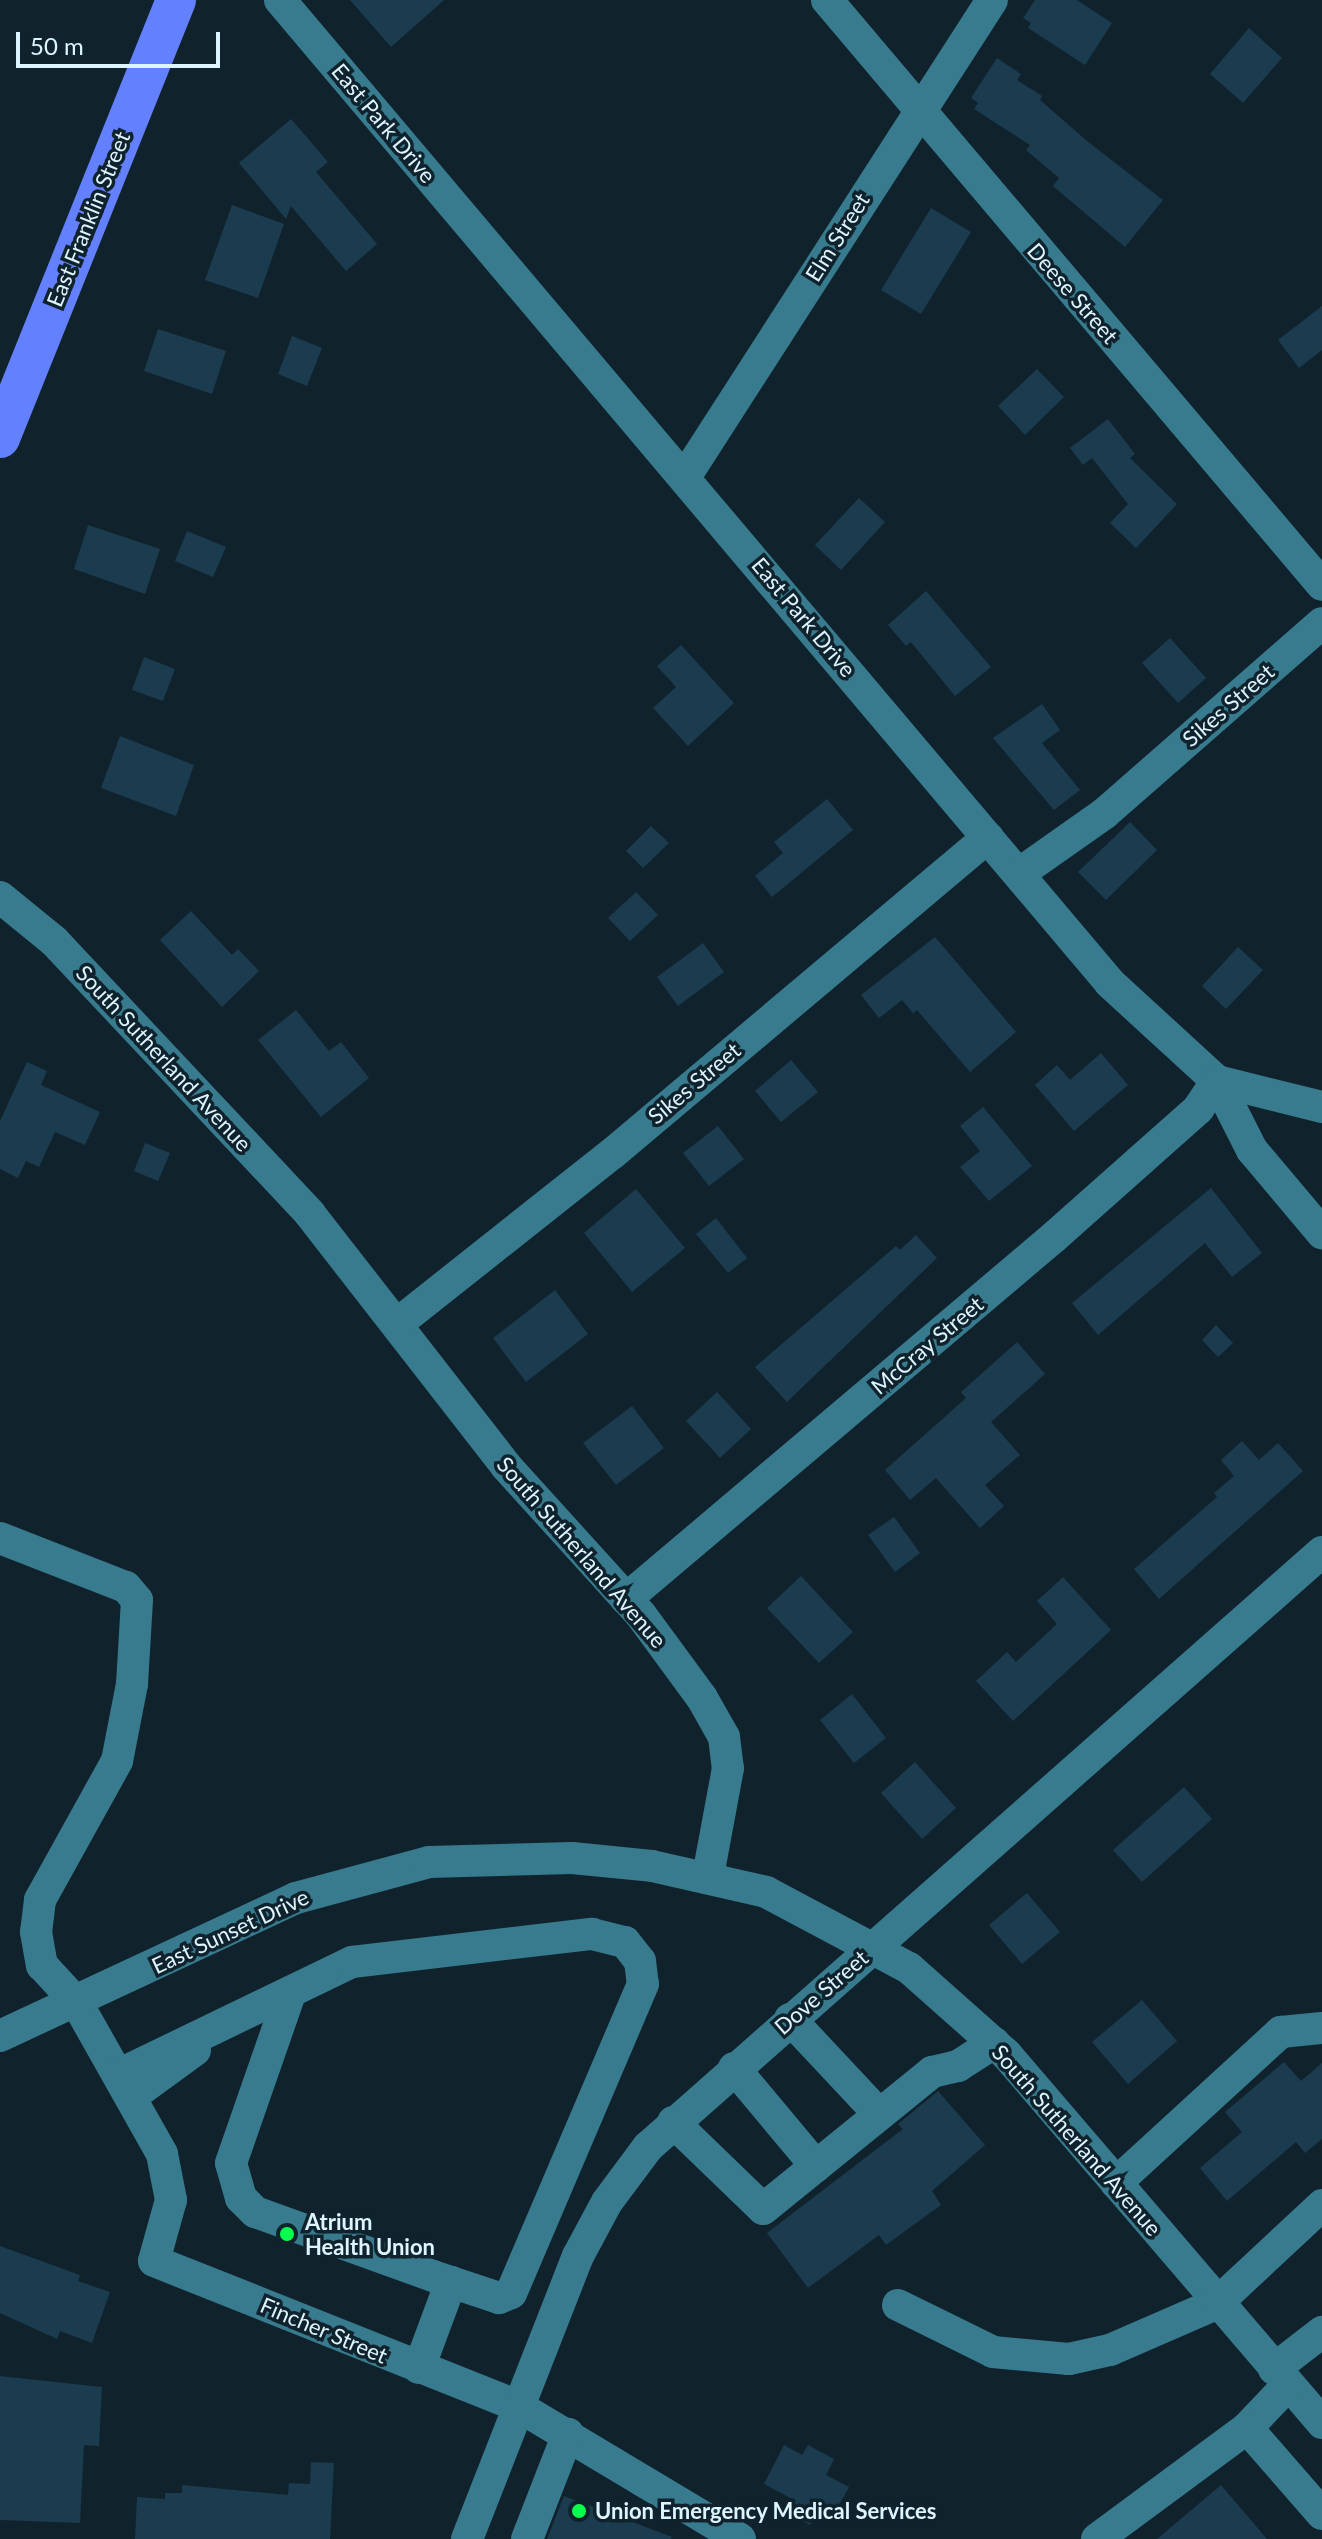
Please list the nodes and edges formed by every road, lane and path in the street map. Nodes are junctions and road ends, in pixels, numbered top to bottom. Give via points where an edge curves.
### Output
1 (176, 0) edge
2 (280, 0) edge
3 (827, 0) edge
4 (992, 0) edge
5 (920, 106) junction
6 (0, 438) edge
7 (685, 477) junction
8 (1322, 585) edge
9 (1322, 623) edge
10 (988, 837) junction
11 (1020, 873) junction
12 (0, 897) edge
13 (1217, 1081) junction
14 (1322, 1107) edge
15 (1322, 1233) edge
16 (397, 1324) junction
17 (0, 1538) edge
18 (1322, 1552) edge
19 (626, 1599) junction
20 (708, 1876) junction
21 (872, 1948) junction
22 (290, 1994) junction
23 (77, 2003) junction
24 (790, 2019) junction
25 (1322, 2028) edge
26 (0, 2036) edge
27 (994, 2043) junction
28 (734, 2068) junction
29 (125, 2086) junction
30 (878, 2113) junction
31 (673, 2122) junction
32 (816, 2166) junction
33 (1116, 2183) junction
34 (1322, 2205) edge
35 (442, 2279) junction
36 (1216, 2304) junction
37 (898, 2305) dead end
38 (1322, 2332) edge
39 (409, 2364) junction
40 (1281, 2377) junction
41 (516, 2405) junction
42 (1322, 2423) edge
43 (1247, 2428) junction
44 (568, 2434) junction
45 (1322, 2514) edge
46 (467, 2539) edge
47 (527, 2539) edge
48 (740, 2539) edge
49 (1097, 2539) edge

1 - 6 main road, East Franklin Street
2 - 7 street, East Park Drive
3 - 5 street, Deese Street
4 - 5 street, Elm Street
5 - 7 street, Elm Street
5 - 8 street, Deese Street via 976,180
7 - 10 street, East Park Drive
9 - 11 street, Sikes Street via 1105,813
10 - 11 street, East Park Drive
10 - 16 street, Sikes Street via 613,1153
11 - 13 street, East Park Drive via 1110,983
12 - 16 street, South Sutherland Avenue via 54,941 310,1214
13 - 14 street
13 - 15 street, East Park Drive via 1252,1150
13 - 19 street, McCray Street via 1198,1109 1054,1237
16 - 19 street, South Sutherland Avenue via 506,1466
17 - 23 street, Fincher Street via 126,1587 137,1600 132,1684 117,1761 40,1900 36,1932 42,1965
18 - 21 street, Dove Street
19 - 20 street, South Sutherland Avenue via 724,1737 726,1783
20 - 21 street, South Sutherland Avenue via 766,1892
20 - 23 street, East Sunset Drive via 572,1858 429,1862 296,1898
21 - 24 street, Dove Street
21 - 27 street, South Sutherland Avenue via 909,1968
22 - 29 street via 208,2036 173,2045
22 - 35 street via 231,2163 241,2198 255,2212
22 - 35 street via 352,1962 475,1945 592,1934 625,1942 640,1961 643,1984 511,2293 499,2298
23 - 26 street, East Sunset Drive
23 - 29 street, Fincher Street
24 - 28 street, Dove Street
24 - 30 street
25 - 33 street via 1281,2032
27 - 30 street via 958,2066 932,2072
27 - 33 street, South Sutherland Avenue
28 - 31 street, Dove Street
28 - 32 street
29 - 39 street, Fincher Street via 162,2154 171,2200 154,2261
30 - 32 street
31 - 32 street via 763,2209
31 - 41 street, Dove Street via 629,2170 592,2228
33 - 36 street, South Sutherland Avenue
34 - 36 street
35 - 39 street
36 - 37 street via 1110,2350 1069,2359 993,2352
36 - 40 street, South Sutherland Avenue
38 - 40 street
39 - 41 street, Fincher Street
40 - 42 street, South Sutherland Avenue
40 - 43 street
41 - 44 street, Fincher Street
41 - 46 street, Dove Street
43 - 45 street
43 - 49 street
44 - 47 street
44 - 48 street, Fincher Street

